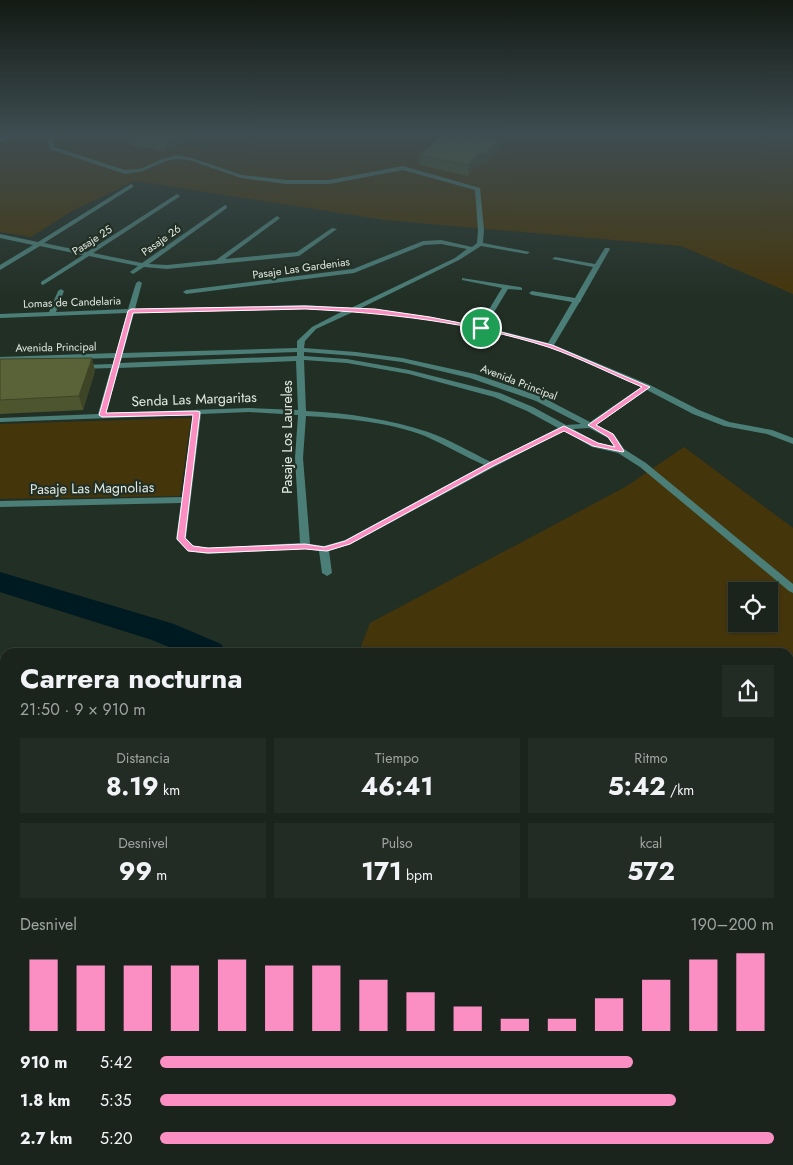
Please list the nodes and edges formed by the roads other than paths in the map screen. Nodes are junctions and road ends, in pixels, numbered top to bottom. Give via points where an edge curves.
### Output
1 (126, 189) edge
2 (478, 189) edge
3 (177, 196) dead end
4 (224, 207) dead end
5 (277, 218) dead end
6 (334, 229) dead end
7 (0, 236) edge
8 (38, 244) junction
9 (477, 246) junction
10 (532, 246) dead end
11 (607, 249) dead end
12 (88, 255) junction
13 (555, 260) dead end
14 (215, 263) junction
15 (143, 265) junction
16 (597, 266) junction
17 (0, 268) edge
18 (133, 272) dead end
19 (464, 279) dead end
20 (43, 283) dead end
21 (139, 283) dead end
22 (506, 287) junction
23 (218, 289) junction
24 (520, 289) dead end
25 (61, 291) dead end
26 (186, 292) dead end
27 (532, 293) dead end
28 (578, 301) junction
29 (216, 308) junction
30 (131, 311) junction
31 (350, 311) junction
32 (52, 314) junction
33 (0, 316) edge
34 (481, 328) junction
35 (550, 346) junction
36 (301, 354) junction
37 (118, 356) junction
38 (0, 359) edge
39 (115, 367) junction
40 (69, 368) edge
41 (647, 387) junction
42 (197, 412) junction
43 (302, 412) junction
44 (102, 415) junction
45 (0, 420) edge
46 (591, 425) junction
47 (564, 428) junction
48 (793, 442) edge
49 (621, 451) junction
50 (491, 465) junction
51 (185, 500) junction
52 (0, 504) edge
53 (305, 546) junction
54 (324, 549) junction
55 (327, 573) dead end
56 (793, 588) edge

1 - 8 street
2 - 9 street via 481,230
3 - 12 street, Pasaje 25
4 - 15 street, Pasaje 26
5 - 14 street
6 - 14 street via 299,254
7 - 8 street
8 - 12 street
8 - 17 street
9 - 10 street, Pasaje Las Gardenias via 526,254
9 - 23 street, Pasaje Las Gardenias via 423,243 354,271
9 - 31 street
11 - 16 street
12 - 15 street
12 - 20 street, Pasaje 25
13 - 16 street
14 - 15 street via 167,267
15 - 18 street, Pasaje 26
16 - 28 street
19 - 22 street
21 - 30 street
22 - 24 street
22 - 34 street
23 - 26 street, Pasaje Las Gardenias
23 - 29 street
25 - 32 street
27 - 28 street
28 - 35 street
29 - 30 street, Lomas de Candelaria
29 - 31 street, Lomas de Candelaria via 305,307
30 - 32 street, Lomas de Candelaria
30 - 37 street
31 - 34 street, Lomas de Candelaria via 430,318
31 - 36 street via 314,328 301,341
32 - 33 street, Lomas de Candelaria
34 - 35 street, Lomas de Candelaria
35 - 41 street, Lomas de Candelaria
36 - 37 street, Avenida Principal
36 - 39 street, Avenida Principal
36 - 43 street, Pasaje Los Laureles
36 - 46 street, Avenida Principal via 356,354 402,360 472,376 539,399
36 - 47 street, Avenida Principal via 409,372 467,386 530,409
37 - 38 street, Avenida Principal
37 - 39 street
39 - 40 street, Avenida Principal
39 - 44 street
41 - 46 street
41 - 48 street, Lomas de Candelaria via 727,424 770,432
42 - 43 street, Senda Las Margaritas
42 - 44 street, Senda Las Margaritas
42 - 51 street
43 - 50 street, Senda Las Margaritas via 341,415 426,434
43 - 53 street, Pasaje Los Laureles via 299,458
44 - 45 street, Senda Las Margaritas
46 - 47 street
46 - 49 street, Avenida Principal via 611,436
47 - 49 street, Avenida Principal via 596,445
47 - 50 street
49 - 56 street via 643,465
50 - 54 street via 348,542
51 - 52 street, Pasaje Las Magnolias
51 - 53 street via 181,539 191,549
53 - 54 street
54 - 55 street

